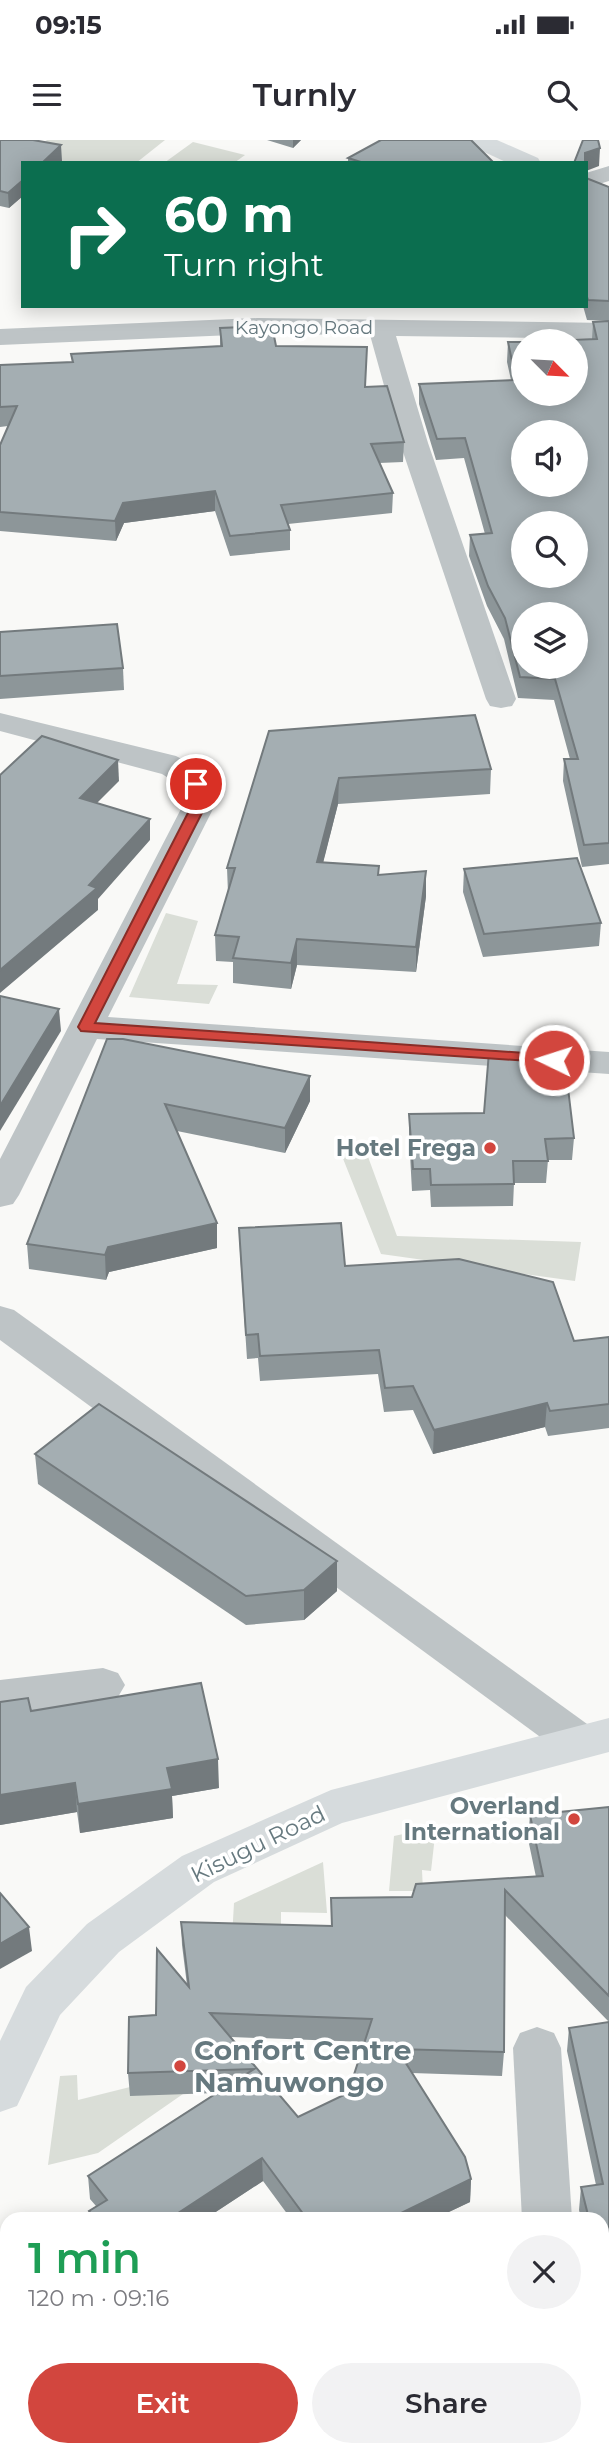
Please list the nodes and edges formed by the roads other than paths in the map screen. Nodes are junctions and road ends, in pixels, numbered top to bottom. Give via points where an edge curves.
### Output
1 (477, 140) edge
2 (524, 161) edge
3 (609, 173) edge
4 (588, 180) edge
5 (588, 188) edge
6 (609, 197) edge
7 (380, 326) junction
8 (609, 331) edge
9 (0, 337) edge
10 (501, 699) dead end
11 (0, 722) edge
12 (86, 1027) junction
13 (609, 1063) edge
14 (0, 1195) edge
15 (0, 1320) edge
16 (103, 1685) dead end
17 (0, 1697) edge
18 (593, 1738) edge
19 (537, 2048) dead end
20 (0, 2091) edge
21 (547, 2212) edge

1 - 2 street
3 - 4 street
5 - 6 street
7 - 8 street, Kayongo Road
7 - 9 street, Kayongo Road via 257,326
7 - 10 street via 414,443
11 - 12 street via 165,763 196,784 198,807
12 - 13 street
12 - 14 street
15 - 18 street
16 - 17 street
18 - 20 street, Kisugu Road via 331,1808 198,1869 103,1938 43,2001
19 - 21 street

